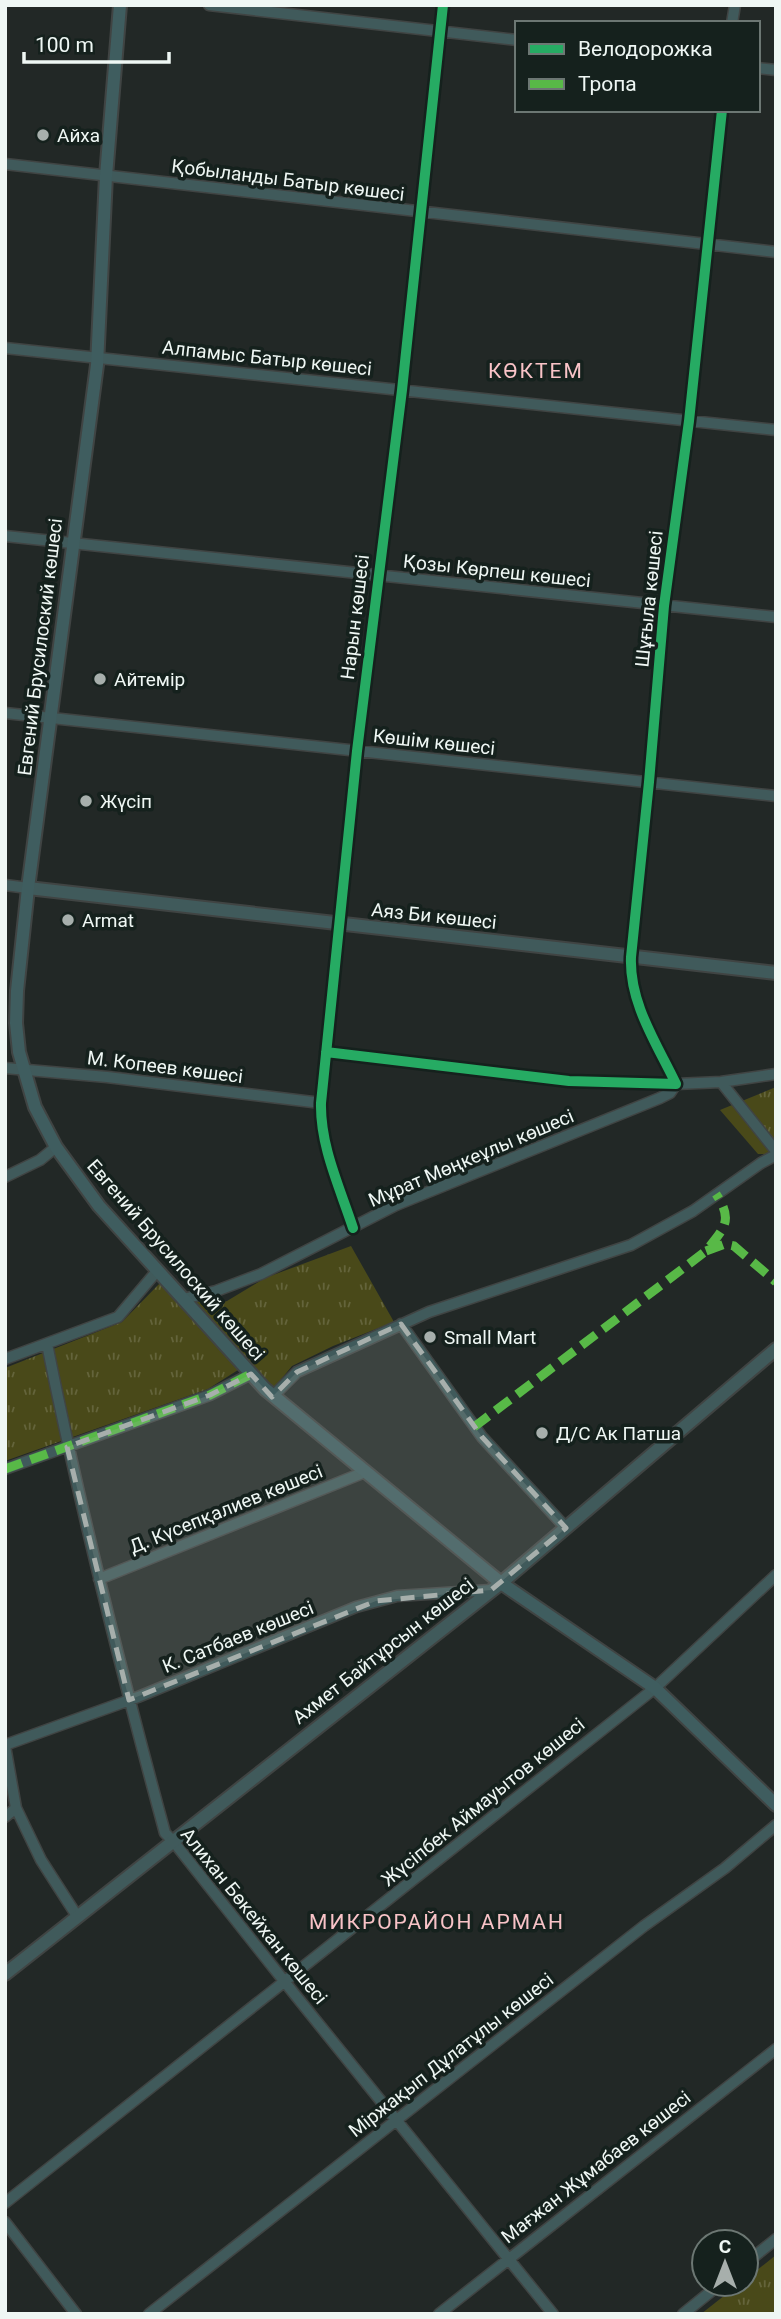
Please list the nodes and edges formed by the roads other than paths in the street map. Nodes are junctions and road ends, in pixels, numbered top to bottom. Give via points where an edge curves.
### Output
1 (120, 5) edge
2 (209, 5) edge
3 (443, 5) edge
4 (440, 32) junction
5 (515, 40) edge
6 (722, 112) edge
7 (5, 164) edge
8 (106, 176) junction
9 (419, 212) junction
10 (706, 245) junction
11 (776, 253) edge
12 (5, 348) edge
13 (98, 358) junction
14 (402, 390) junction
15 (689, 421) junction
16 (776, 430) edge
17 (5, 536) edge
18 (73, 543) junction
19 (378, 576) junction
20 (664, 606) junction
21 (776, 617) edge
22 (5, 713) edge
23 (51, 718) junction
24 (357, 751) junction
25 (649, 782) junction
26 (776, 796) edge
27 (5, 885) edge
28 (28, 888) junction
29 (340, 925) junction
30 (631, 957) junction
31 (776, 973) edge
32 (326, 1052) junction
33 (5, 1068) edge
34 (23, 1070) junction
35 (776, 1074) edge
36 (721, 1082) junction
37 (676, 1084) junction
38 (321, 1102) junction
39 (56, 1147) junction
40 (776, 1153) edge
41 (5, 1177) edge
42 (353, 1228) junction
43 (157, 1271) junction
44 (183, 1299) junction
45 (401, 1324) junction
46 (47, 1345) junction
47 (776, 1349) edge
48 (5, 1359) edge
49 (251, 1374) junction
50 (273, 1396) junction
51 (67, 1447) junction
52 (5, 1469) edge
53 (365, 1472) junction
54 (566, 1528) junction
55 (776, 1575) edge
56 (99, 1579) junction
57 (496, 1586) junction
58 (655, 1688) junction
59 (129, 1700) junction
60 (5, 1746) edge
61 (776, 1805) edge
62 (16, 1808) junction
63 (5, 1817) edge
64 (776, 1825) edge
65 (173, 1841) junction
66 (78, 1916) junction
67 (5, 1974) edge
68 (285, 1982) junction
69 (776, 2049) edge
70 (396, 2119) junction
71 (5, 2203) edge
72 (5, 2222) edge
73 (776, 2239) edge
74 (760, 2252) edge
75 (509, 2258) junction
76 (703, 2298) edge
77 (76, 2314) edge
78 (149, 2314) edge
79 (439, 2314) edge
80 (554, 2314) edge
81 (683, 2314) edge

1 - 8 main road, Евгений Брусилоский көшесі
2 - 4 street
3 - 4 street, Нарын көшесі
4 - 5 street
4 - 9 street, Нарын көшесі
6 - 10 street, Шұғыла көшесі
7 - 8 street, Қобыланды Батыр көшесі
8 - 9 street, Қобыланды Батыр көшесі
8 - 13 main road, Евгений Брусилоский көшесі
9 - 10 street, Қобыланды Батыр көшесі
9 - 14 street, Нарын көшесі
10 - 11 street, Қобыланды Батыр көшесі
10 - 15 street, Шұғыла көшесі
12 - 13 street, Алпамыс Батыр көшесі
13 - 14 street, Алпамыс Батыр көшесі
13 - 18 main road, Евгений Брусилоский көшесі
14 - 15 street, Алпамыс Батыр көшесі
14 - 19 street, Нарын көшесі
15 - 16 street, Алпамыс Батыр көшесі
15 - 20 street, Шұғыла көшесі
17 - 18 street, Қозы Көрпеш көшесі
18 - 19 street, Қозы Көрпеш көшесі
18 - 23 main road, Евгений Брусилоский көшесі
19 - 20 street, Қозы Көрпеш көшесі
19 - 24 street, Нарын көшесі
20 - 21 street, Қозы Көрпеш көшесі
20 - 25 street, Шұғыла көшесі
22 - 23 street, Көшім көшесі
23 - 24 street, Көшім көшесі
23 - 28 main road, Евгений Брусилоский көшесі
24 - 25 street, Көшім көшесі
24 - 29 street, Нарын көшесі
25 - 26 street, Көшім көшесі
25 - 30 street, Шұғыла көшесі
27 - 28 street, Аяз Би көшесі
28 - 29 street, Аяз Би көшесі
28 - 34 main road, Евгений Брусилоский көшесі via 16,1013
29 - 30 street, Аяз Би көшесі
29 - 32 street, Нарын көшесі
30 - 31 street, Аяз Би көшесі
30 - 37 street, Шұғыла көшесі via 637,1003
32 - 37 street via 569,1081
32 - 38 street, Нарын көшесі
33 - 34 street, М. Копеев көшесі
34 - 38 street, М. Копеев көшесі
34 - 39 main road, Евгений Брусилоский көшесі via 35,1107
35 - 36 street
36 - 37 street
36 - 40 street
37 - 42 street, Мұрат Мөңкеұлы көшесі via 670,1094 396,1205
38 - 42 street, Нарын көшесі via 322,1132
39 - 41 street
39 - 43 main road, Евгений Брусилоский көшесі via 99,1206
40 - 45 street via 693,1211 631,1245
42 - 44 street, Мұрат Мөңкеұлы көшесі via 261,1274
43 - 44 main road, Евгений Брусилоский көшесі
43 - 46 street via 118,1317
44 - 49 main road, Евгений Брусилоский көшесі
45 - 50 street via 298,1371
45 - 54 street via 482,1437
46 - 48 street
46 - 51 street, Алихан Бөкейхан көшесі
47 - 54 street, Ахмет Байтұрсын көшесі
49 - 50 main road, Евгений Брусилоский көшесі
49 - 51 street via 210,1395
50 - 53 main road, Евгений Брусилоский көшесі
51 - 52 street
51 - 56 street, Алихан Бөкейхан көшесі
53 - 56 street, Д. Күсепқалиев көшесі
53 - 57 main road, Евгений Брусилоский көшесі
54 - 57 street, Ахмет Байтұрсын көшесі
55 - 58 street, Жүсіпбек Аймауытов көшесі
56 - 59 street, Алихан Бөкейхан көшесі
57 - 58 main road, Евгений Брусилоский көшесі
57 - 59 street, К. Сатбаев көшесі via 376,1601
57 - 65 street, Ахмет Байтұрсын көшесі
58 - 61 main road, Евгений Брусилоский көшесі
58 - 68 street, Жүсіпбек Аймауытов көшесі
59 - 60 street, К. Сатбаев көшесі
59 - 65 street, Алихан Бөкейхан көшесі via 164,1833
60 - 62 street
62 - 63 street
62 - 66 street via 41,1860
64 - 70 street, Міржақып Дұлатұлы көшесі
65 - 66 street, Ахмет Байтұрсын көшесі
65 - 68 street, Алихан Бөкейхан көшесі
66 - 67 street, Ахмет Байтұрсын көшесі
68 - 70 street, Алихан Бөкейхан көшесі
68 - 71 street, Жүсіпбек Аймауытов көшесі
69 - 75 street, Мағжан Жұмабаев көшесі
70 - 75 street, Алихан Бөкейхан көшесі
70 - 78 street, Міржақып Дұлатұлы көшесі
72 - 77 street
73 - 74 street
75 - 79 street, Мағжан Жұмабаев көшесі
75 - 80 street, Алихан Бөкейхан көшесі
76 - 81 street

